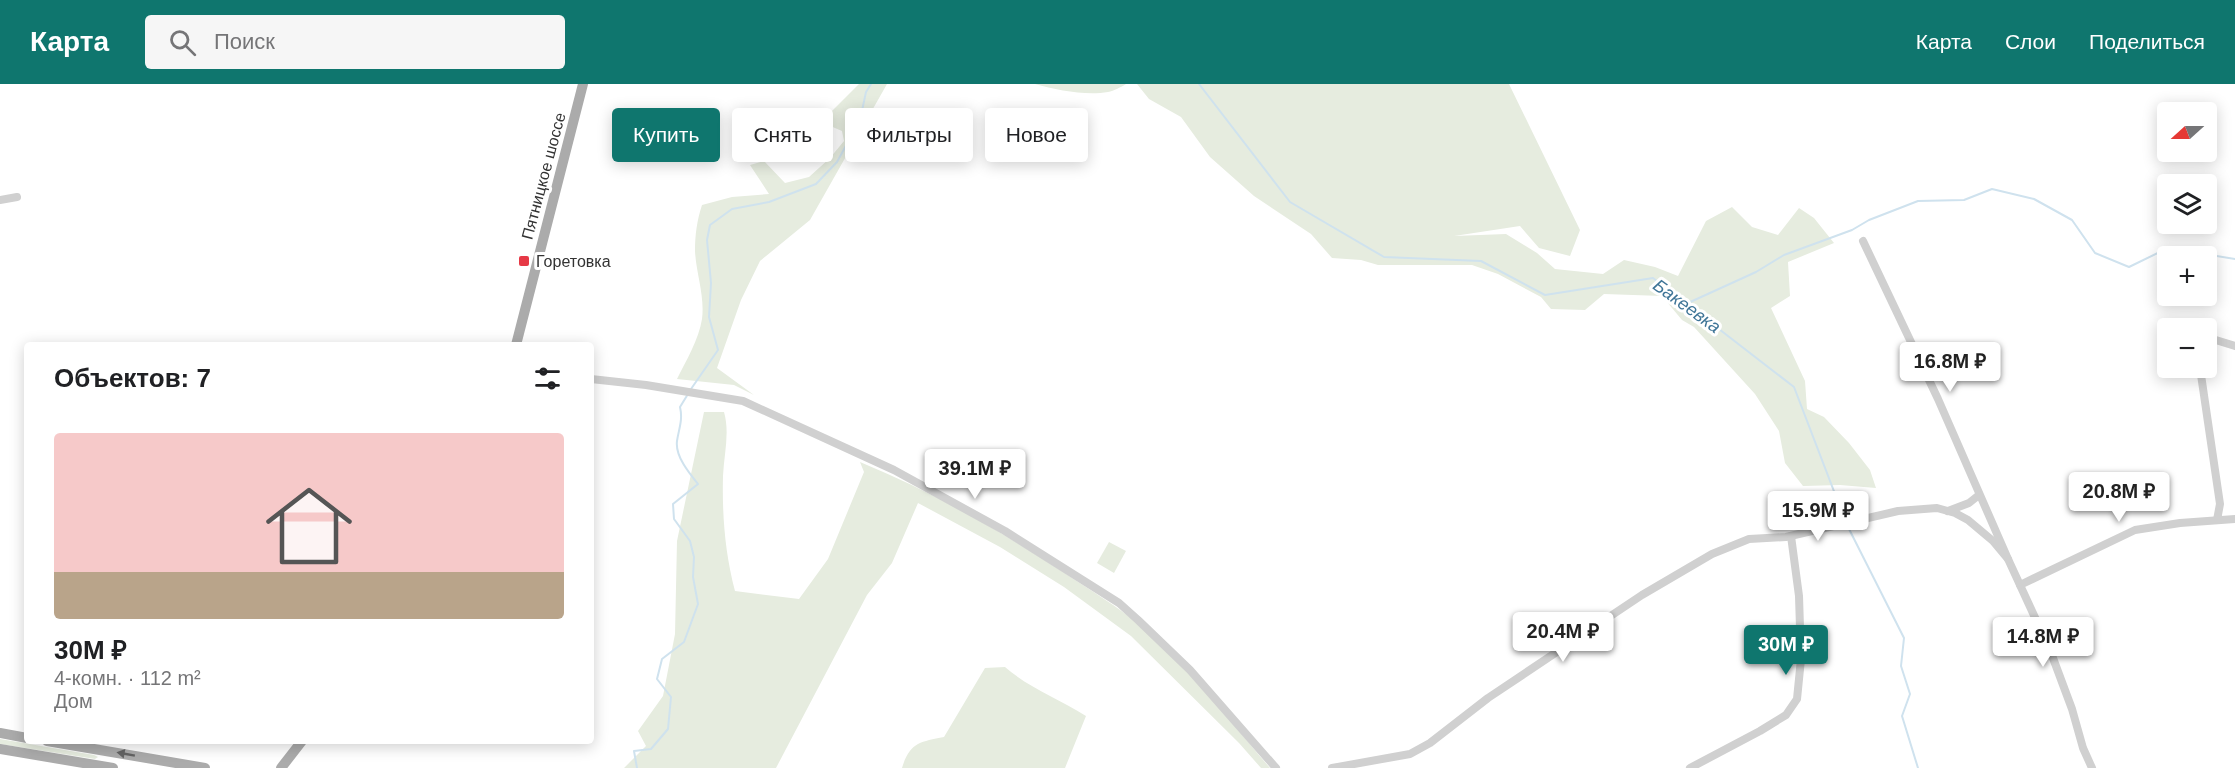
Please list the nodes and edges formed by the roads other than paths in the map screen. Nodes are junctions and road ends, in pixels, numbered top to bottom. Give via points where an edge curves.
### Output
1 (583, 84) edge
2 (17, 197) dead end
3 (0, 200) edge
4 (1863, 241) dead end
5 (2217, 340) edge
6 (517, 342) edge
7 (2235, 346) edge
8 (2201, 378) edge
9 (594, 379) edge
10 (1979, 495) junction
11 (1948, 511) junction
12 (2235, 519) edge
13 (2217, 520) junction
14 (1791, 536) junction
15 (2008, 559) junction
16 (2020, 585) junction
17 (0, 733) edge
18 (24, 737) edge
19 (65, 744) edge
20 (300, 744) edge
21 (0, 749) edge
22 (113, 768) edge
23 (205, 768) edge
24 (281, 768) edge
25 (1276, 768) edge
26 (1332, 768) edge
27 (1690, 768) edge
28 (2092, 768) edge

1 - 6 main road, Пятницкое шоссе
2 - 3 street
4 - 10 street
5 - 7 street
8 - 13 street via 2220,504
9 - 25 street via 743,400 894,470 1005,531 1119,603 1190,670
10 - 11 street
10 - 15 street
11 - 14 street via 1898,511
11 - 15 street via 1980,529
12 - 13 street
13 - 16 street via 2135,530
14 - 26 street via 1749,539 1712,554 1641,595 1410,754
14 - 27 street via 1799,596 1801,659 1797,699 1786,715
15 - 16 street
16 - 28 street via 2050,650
17 - 18 main road
23 -> 19 main road
20 - 24 main road
21 - 22 main road

